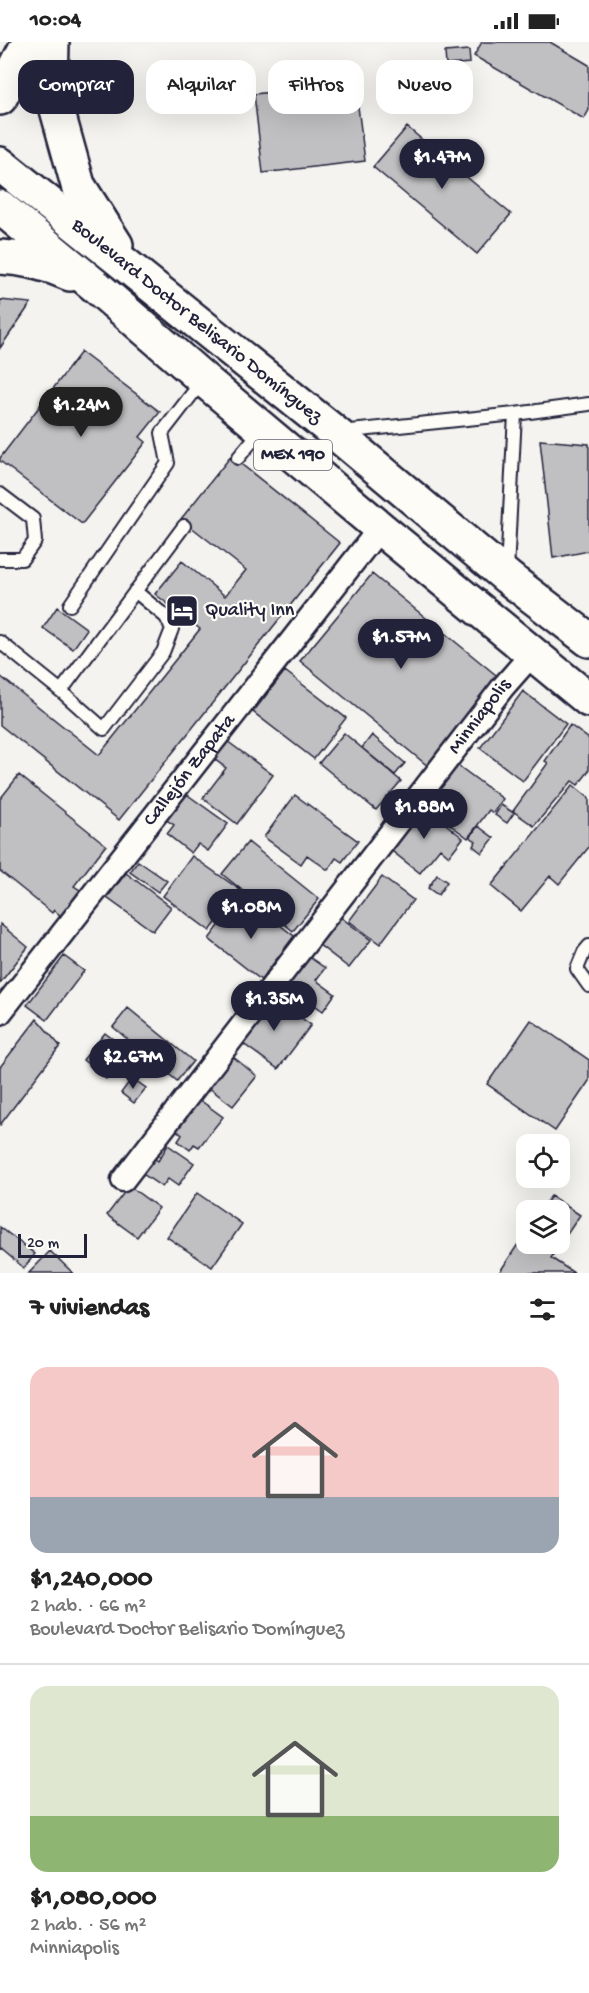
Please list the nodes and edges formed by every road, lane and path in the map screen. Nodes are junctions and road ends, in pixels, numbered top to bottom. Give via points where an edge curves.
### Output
1 (29, 42) edge
2 (52, 42) edge
3 (0, 98) edge
4 (0, 164) edge
5 (0, 207) edge
6 (0, 257) edge
7 (130, 267) junction
8 (99, 288) junction
9 (203, 379) junction
10 (589, 404) edge
11 (515, 414) junction
12 (262, 428) junction
13 (334, 432) junction
14 (238, 458) dead end
15 (0, 494) edge
16 (184, 526) dead end
17 (380, 528) junction
18 (0, 560) edge
19 (507, 577) junction
20 (135, 591) junction
21 (70, 605) dead end
22 (589, 640) edge
23 (0, 642) edge
24 (532, 654) junction
25 (61, 691) junction
26 (589, 700) edge
27 (589, 946) edge
28 (589, 986) edge
29 (0, 1013) edge
30 (123, 1180) dead end

1 - 3 main road
2 - 7 main road via 51,88 78,185
4 - 7 main road, Boulevard Doctor Belisario Domínguez / MEX 190
5 - 8 main road, Boulevard Doctor Belisario Domínguez / MEX 190
6 - 8 main road via 55,267
7 - 13 main road, Boulevard Doctor Belisario Domínguez / MEX 190
8 - 9 main road, Boulevard Doctor Belisario Domínguez / MEX 190
9 - 12 main road, Boulevard Doctor Belisario Domínguez / MEX 190
9 - 21 lane via 162,433 168,463
10 - 11 lane
11 - 13 lane
11 - 19 lane
12 - 14 lane
12 - 17 main road, Boulevard Doctor Belisario Domínguez / MEX 190
13 - 19 main road, Boulevard Doctor Belisario Domínguez / MEX 190
15 - 18 lane via 33,519 35,541 22,559
16 - 20 lane
17 - 24 main road, Boulevard Doctor Belisario Domínguez / MEX 190
17 - 29 street, Callejón Zapata
19 - 22 main road, Boulevard Doctor Belisario Domínguez / MEX 190
20 - 25 lane
20 - 25 lane via 166,617 172,629 151,669 104,729
23 - 25 lane
24 - 26 main road, Boulevard Doctor Belisario Domínguez / MEX 190
24 - 30 street, Minniapolis
27 - 28 lane via 577,969

